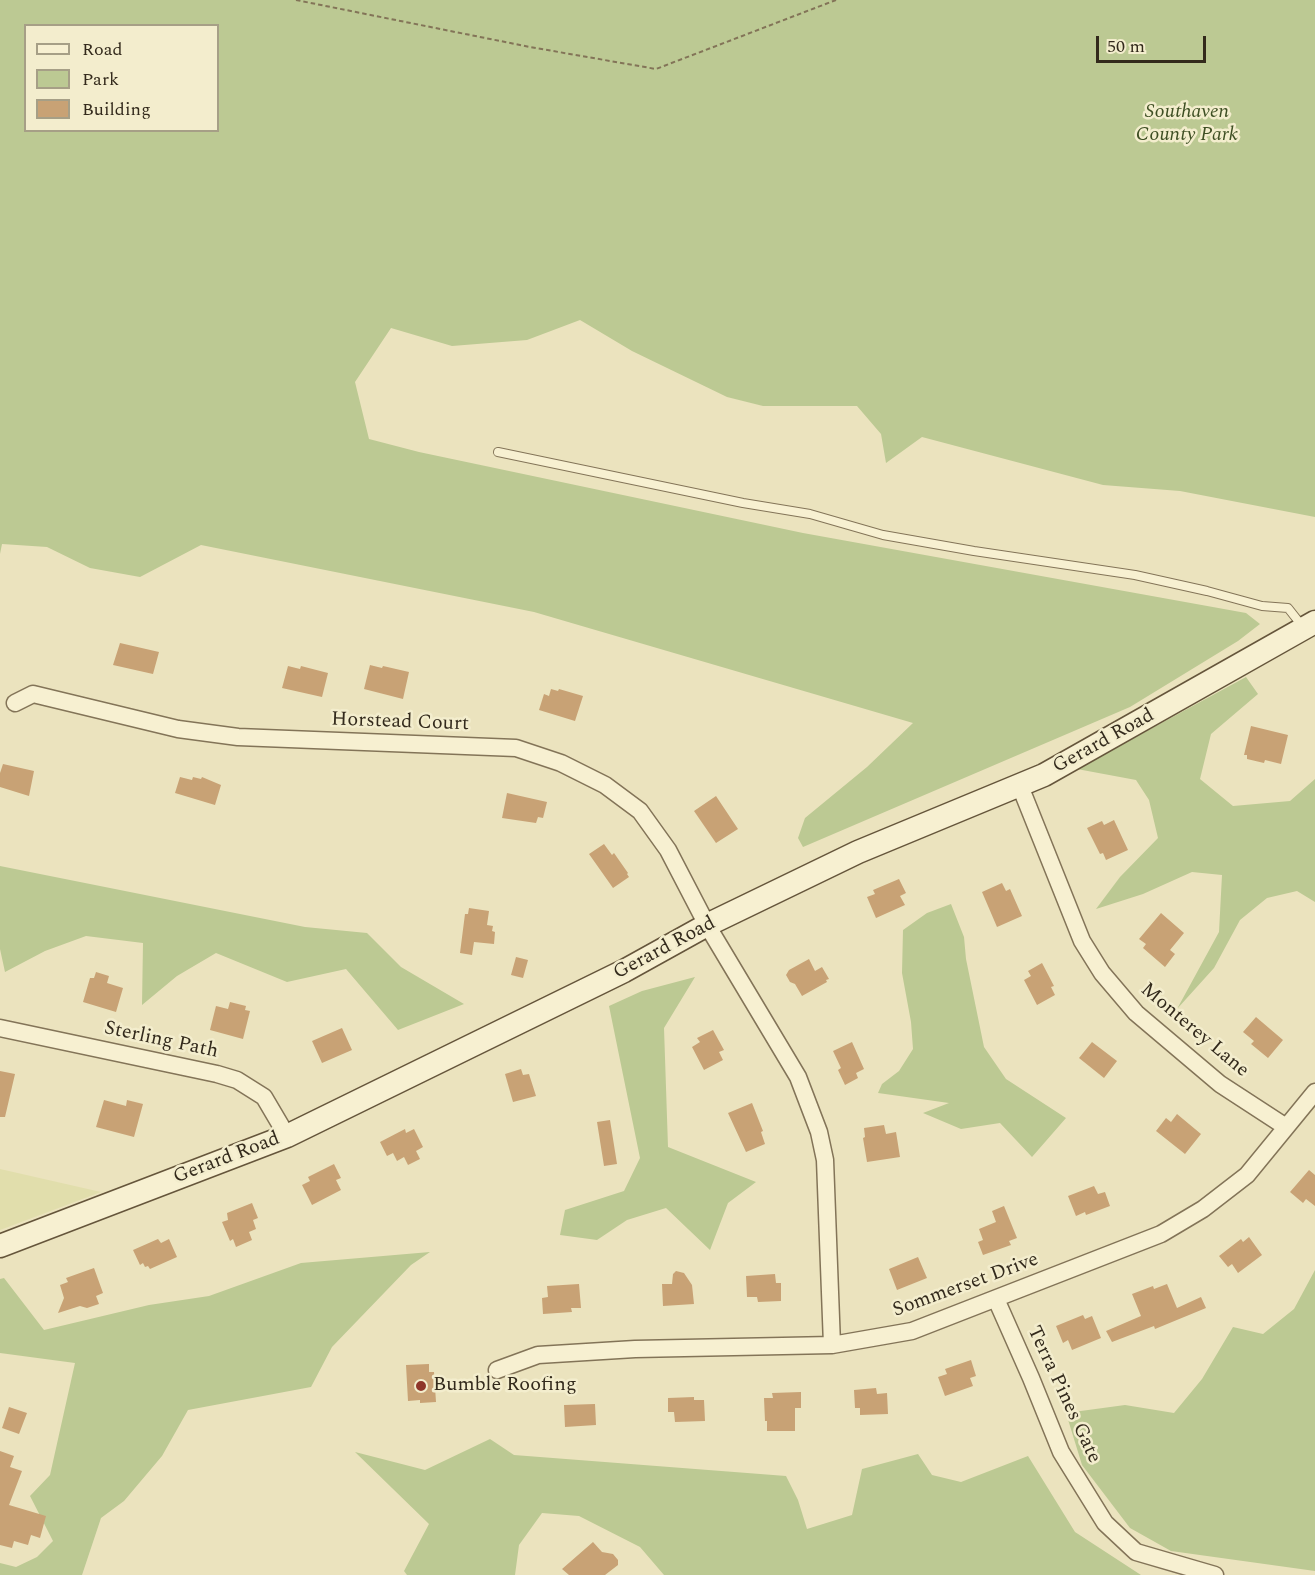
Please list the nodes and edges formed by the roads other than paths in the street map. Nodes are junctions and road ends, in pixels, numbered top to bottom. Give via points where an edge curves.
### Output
1 (498, 452) dead end
2 (1309, 625) edge
3 (15, 703) dead end
4 (1020, 786) junction
5 (707, 925) junction
6 (0, 1028) edge
7 (1315, 1092) edge
8 (1286, 1128) junction
9 (287, 1136) junction
10 (0, 1246) edge
11 (996, 1299) junction
12 (832, 1345) junction
13 (497, 1370) dead end
14 (1215, 1575) edge

1 - 2 lane via 810,514 884,535 1136,575 1262,606 1288,608
2 - 4 street, Gerard Road
3 - 5 street, Horstead Court via 33,694 178,729 238,737 516,748 561,763 605,785 640,811 668,850
4 - 5 street, Gerard Road via 858,852
4 - 8 street, Monterey Lane via 1082,941 1102,973 1136,1013 1220,1084
5 - 9 street, Gerard Road via 624,972
5 - 12 street, Horstead Court via 798,1077 819,1132 825,1160
6 - 9 street, Sterling Path via 237,1080 264,1097
7 - 8 street, Sommerset Drive
8 - 11 street, Sommerset Drive via 1246,1175 1203,1209 1161,1234
9 - 10 street, Gerard Road
11 - 12 street, Sommerset Drive via 912,1331
11 - 14 street, Terra Pines Gate via 1061,1452 1105,1523 1136,1552
12 - 13 street, Sommerset Drive via 537,1355

